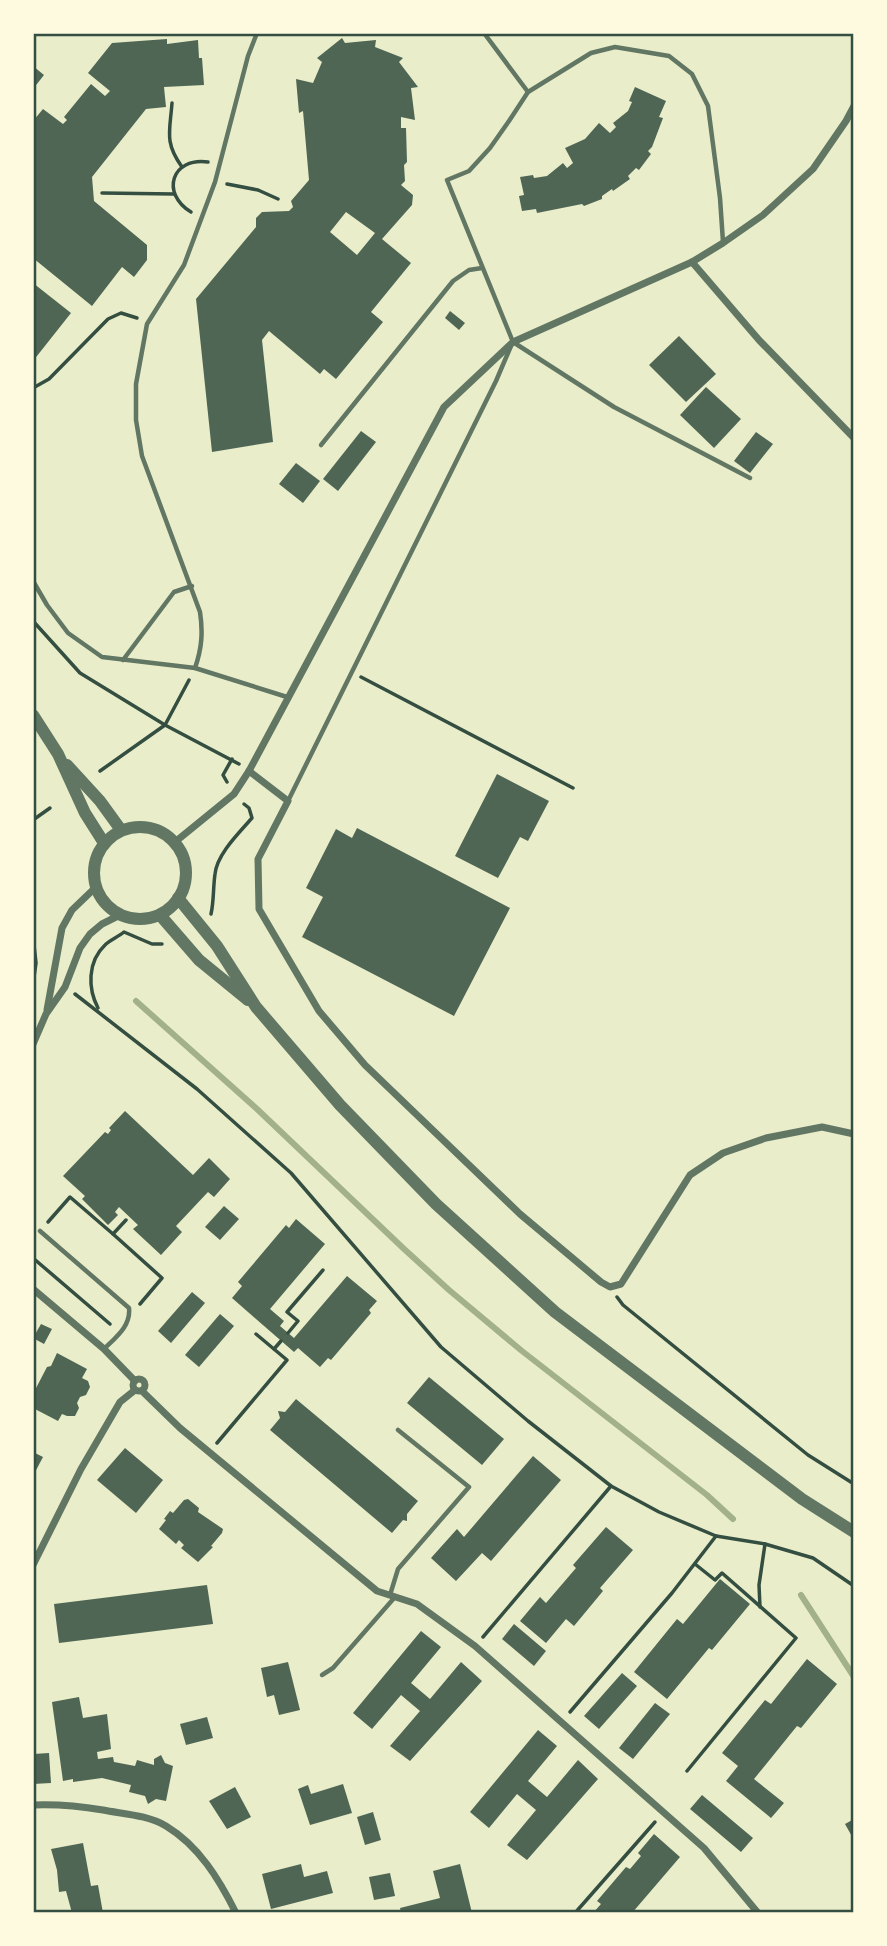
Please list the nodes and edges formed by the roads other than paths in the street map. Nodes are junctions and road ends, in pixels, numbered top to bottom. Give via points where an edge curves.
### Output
1 (257, 33) edge
2 (484, 33) edge
3 (528, 92) junction
4 (854, 106) edge
5 (723, 243) junction
6 (692, 262) junction
7 (482, 268) junction
8 (513, 342) junction
9 (854, 438) edge
10 (321, 445) dead end
11 (750, 478) dead end
12 (33, 581) edge
13 (192, 586) junction
14 (122, 660) junction
15 (195, 668) junction
16 (287, 697) junction
17 (33, 715) edge
18 (58, 754) junction
19 (249, 771) junction
20 (288, 801) junction
21 (121, 830) junction
22 (175, 842) junction
23 (104, 843) junction
24 (96, 887) junction
25 (178, 898) junction
26 (120, 915) junction
27 (160, 915) junction
28 (256, 1007) junction
29 (46, 1014) junction
30 (33, 1044) edge
31 (854, 1134) edge
32 (40, 1231) road end
33 (33, 1289) edge
34 (104, 1349) junction
35 (139, 1391) junction
36 (398, 1430) dead end
37 (854, 1532) edge
38 (33, 1565) edge
39 (392, 1596) junction
40 (322, 1675) dead end
41 (33, 1804) edge
42 (236, 1913) edge
43 (758, 1913) edge

1 - 13 lane via 215,182 184,265 147,324 136,384 142,456
2 - 3 lane
3 - 5 lane via 591,53 614,47 669,56 692,74 708,106
3 - 7 lane via 476,163 447,180
4 - 5 street via 813,169 763,215
5 - 6 street
6 - 8 street
6 - 9 street via 758,340
7 - 8 lane
7 - 10 lane via 453,281
8 - 11 lane via 614,407
8 - 16 street via 444,407
8 - 20 lane
12 - 14 lane via 68,633 102,657
13 - 14 lane via 174,592
13 - 15 lane via 202,631
14 - 15 lane
15 - 16 lane
16 - 19 street
17 - 18 street
18 - 21 street
18 - 23 street
19 - 20 street
19 - 22 street via 234,794
20 - 31 street via 258,859 259,909 319,1011 365,1065 520,1214 610,1287 621,1284 690,1175 723,1153 766,1138 822,1127
21 - 22 street via 148,827
21 - 23 street
22 - 25 street via 186,873
23 - 24 street via 94,865
24 - 26 street
24 - 29 street via 72,910 62,928
25 - 27 street
25 - 28 street via 217,946
26 - 27 street via 134,919
26 - 29 street via 90,934 65,987
27 - 28 street via 199,960
28 - 37 street via 340,1105 426,1194 555,1312 802,1499
29 - 30 street
32 - 34 lane via 129,1308 127,1324
33 - 34 street
34 - 35 street via 135,1381 144,1381 146,1386
35 - 38 street via 120,1402
35 - 39 street via 377,1591
36 - 39 lane via 469,1487 398,1569
39 - 40 lane via 333,1668
39 - 43 street via 418,1604 475,1646 704,1848
41 - 42 street via 131,1814 164,1825 192,1845 219,1879

